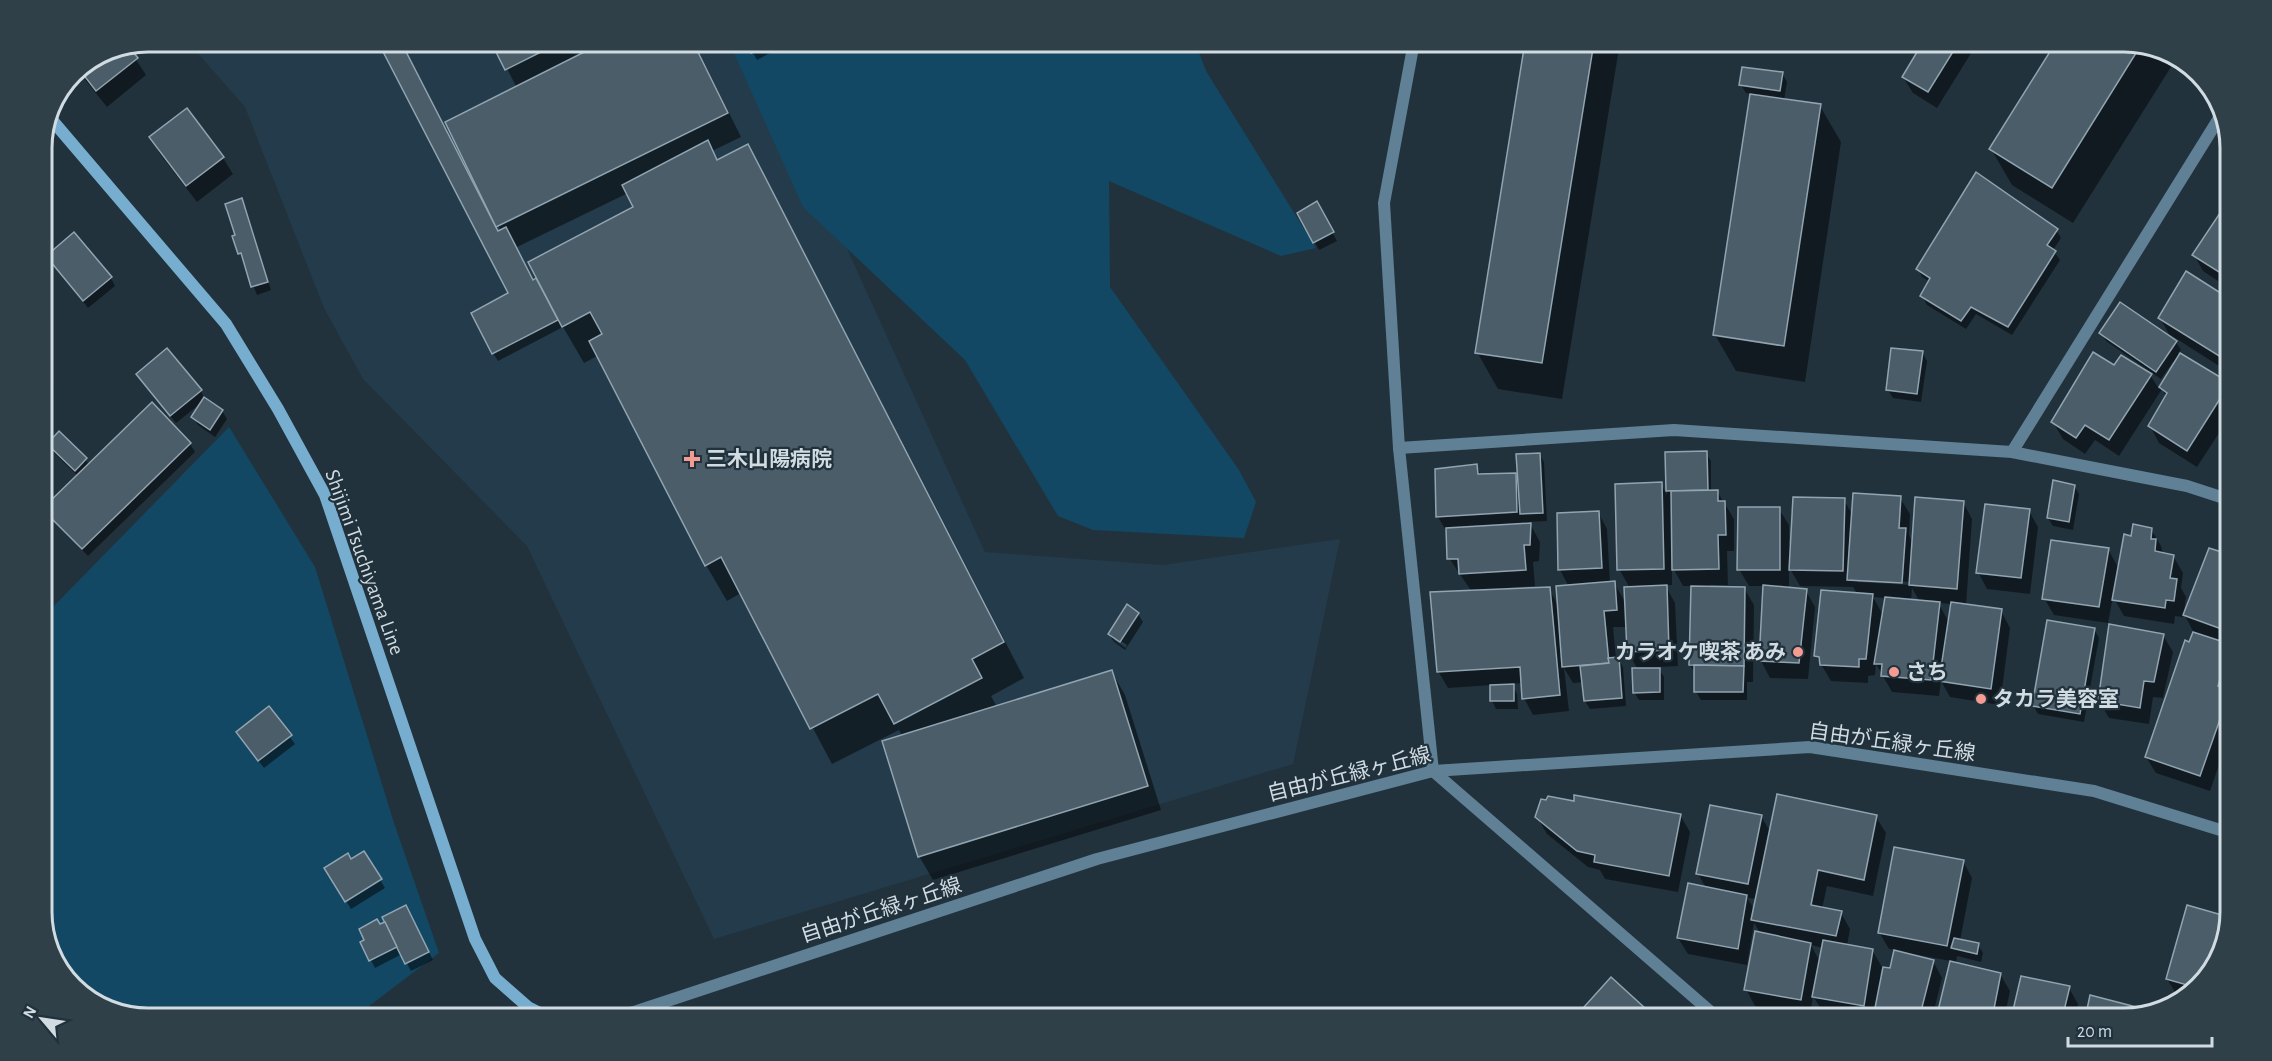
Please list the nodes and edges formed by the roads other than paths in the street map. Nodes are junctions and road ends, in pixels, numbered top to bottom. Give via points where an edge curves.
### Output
1 (1412, 53) edge
2 (2216, 123) edge
3 (56, 124) edge
4 (1399, 448) junction
5 (2012, 452) junction
6 (2219, 497) edge
7 (1433, 771) junction
8 (2220, 830) edge
9 (530, 1008) edge
10 (644, 1008) edge
11 (1706, 1008) edge

1 - 4 street via 1384,203
2 - 5 street
3 - 9 main road, Shijimi Tsuchiyama Line via 226,324 325,495 475,939 495,978
4 - 5 street via 1674,430
4 - 7 street
5 - 6 street via 2187,486
7 - 8 street, 自由が丘緑ヶ丘線 via 1810,747 2094,791
7 - 10 street, 自由が丘緑ヶ丘線 via 1097,859
7 - 11 street

